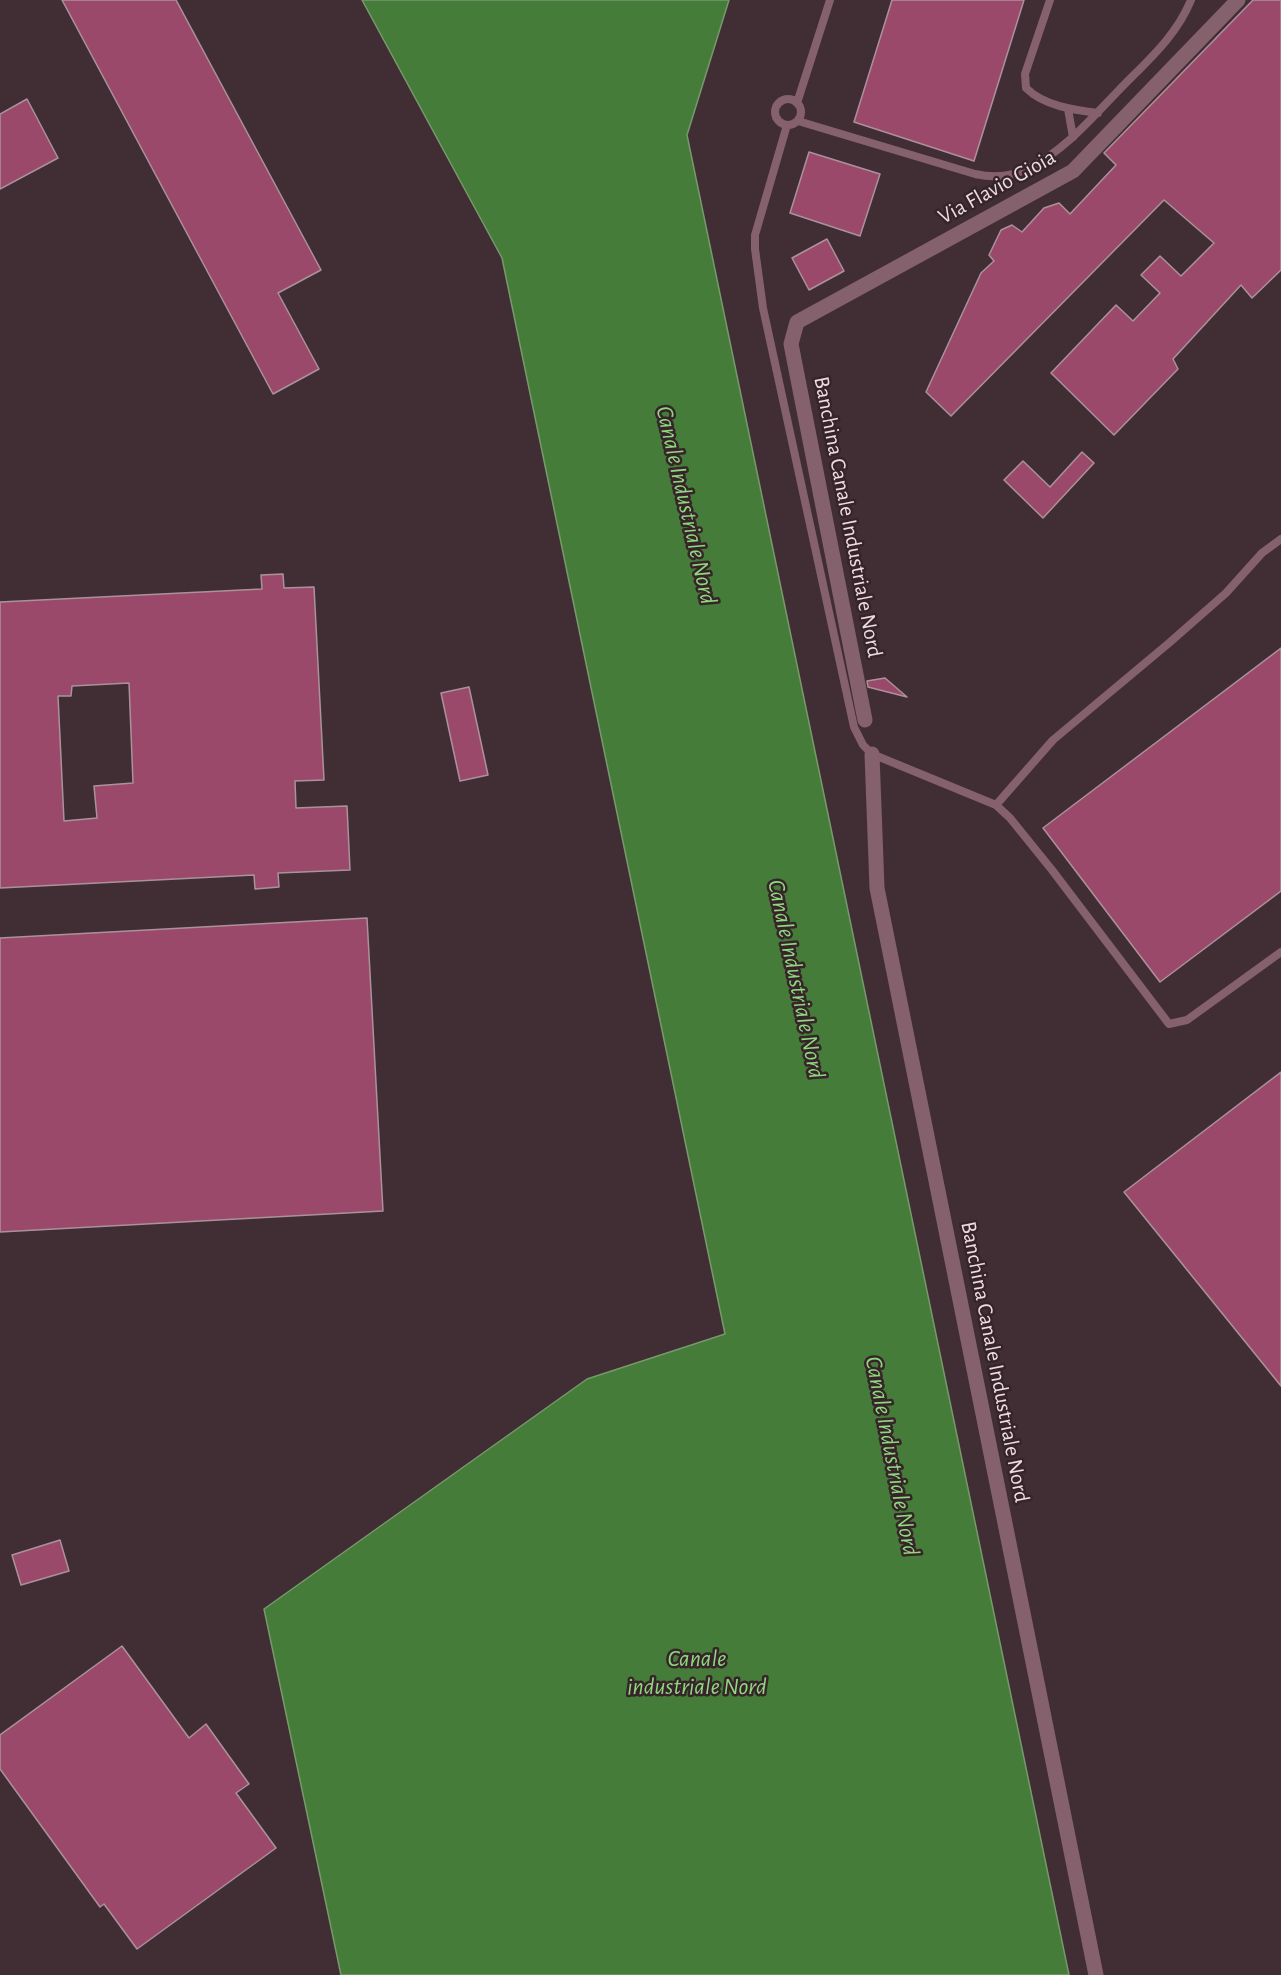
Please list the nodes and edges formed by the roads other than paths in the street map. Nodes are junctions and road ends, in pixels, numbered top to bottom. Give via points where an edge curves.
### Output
1 (830, 0) edge
2 (1050, 0) edge
3 (1191, 0) edge
4 (1238, 0) edge
5 (797, 103) junction
6 (1068, 109) junction
7 (1098, 112) junction
8 (798, 121) junction
9 (787, 125) junction
10 (1073, 137) junction
11 (797, 322) joint
12 (1281, 539) edge
13 (865, 720) dead end
14 (872, 754) junction
15 (996, 805) junction
16 (1281, 952) edge
17 (1096, 1975) edge

1 - 5 lane
2 - 6 lane via 1025,83 1038,97
3 - 7 lane via 1165,44
4 - 11 street, Via Flavio Gioia via 1073,171
5 - 8 lane via 801,111
5 - 9 lane via 781,101 776,108 777,120
6 - 7 lane
6 - 10 lane
7 - 10 lane
8 - 9 lane
8 - 10 lane via 986,176 1028,169
9 - 14 lane via 755,236 755,249 763,308 854,727 862,745
11 - 13 street, Banchina Canale Industriale Nord via 790,344
12 - 15 lane via 1262,553 1226,593 1053,740
14 - 15 lane
14 - 17 street, Banchina Canale Industriale Nord via 877,888
15 - 16 lane via 1052,870 1169,1024 1187,1020

